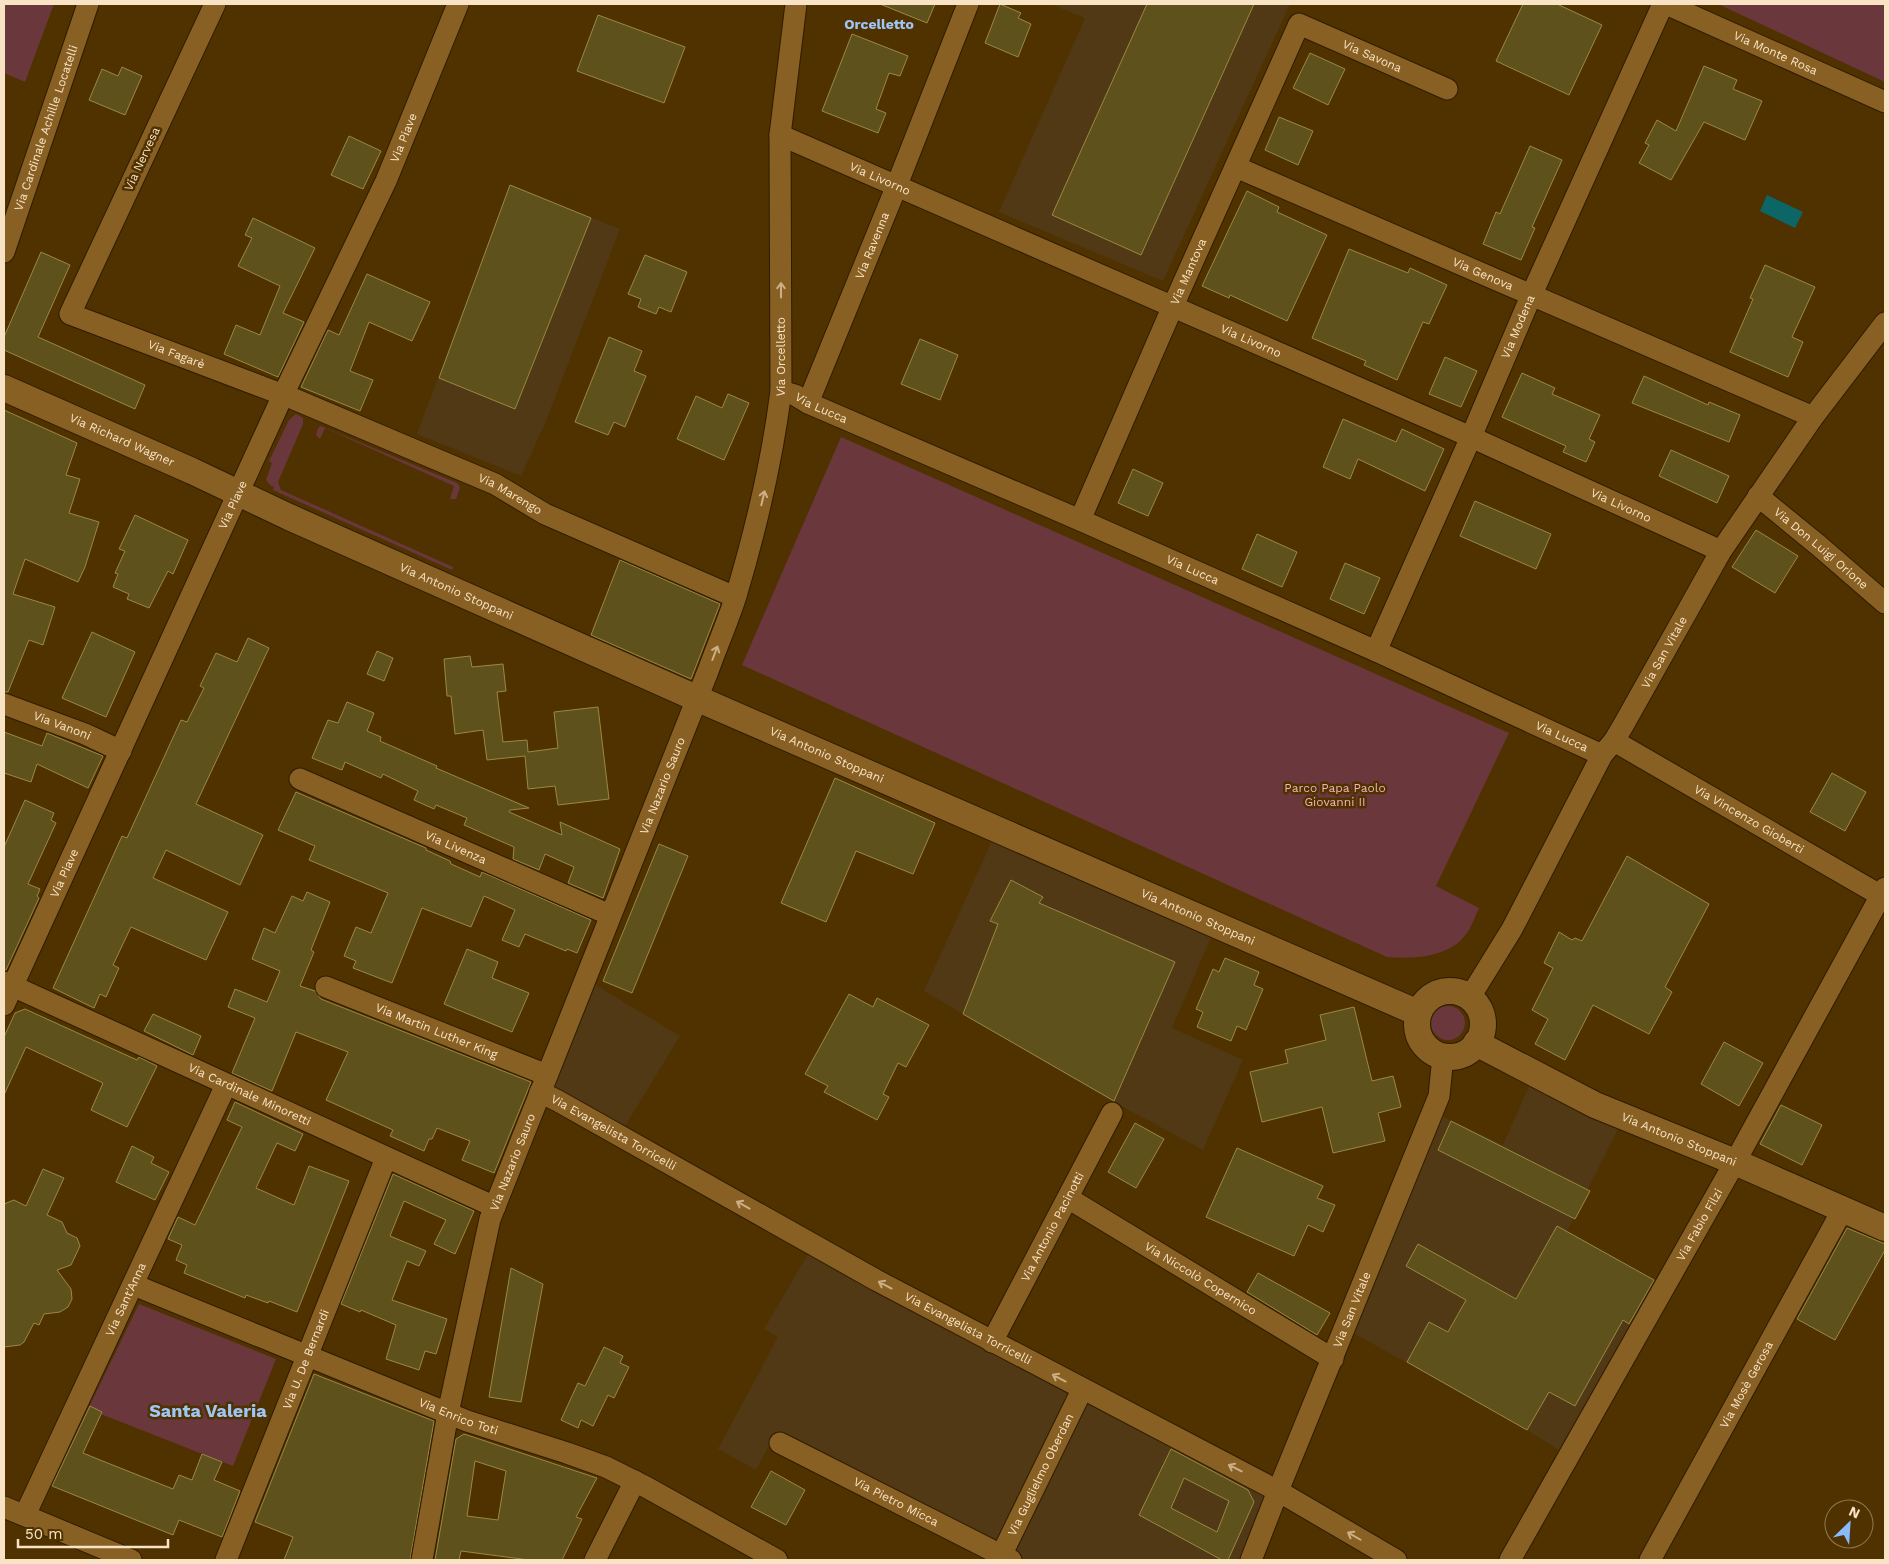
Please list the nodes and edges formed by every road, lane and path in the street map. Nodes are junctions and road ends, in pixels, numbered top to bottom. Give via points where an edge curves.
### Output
1 (88, 4) edge
2 (215, 4) edge
3 (458, 4) edge
4 (796, 4) edge
5 (968, 4) edge
6 (1664, 4) edge
7 (1299, 24) joint
8 (1447, 89) dead end
9 (1885, 102) edge
10 (780, 135) junction
11 (1236, 167) junction
12 (896, 185) junction
13 (4, 252) edge
14 (1531, 296) junction
15 (1173, 306) junction
16 (70, 314) joint
17 (1885, 323) edge
18 (4, 388) edge
19 (781, 391) junction
20 (283, 395) junction
21 (808, 403) junction
22 (1813, 417) junction
23 (1471, 437) junction
24 (238, 493) junction
25 (1758, 496) junction
26 (1080, 520) junction
27 (1720, 552) junction
28 (735, 597) junction
29 (1885, 603) edge
30 (1376, 651) junction
31 (696, 698) junction
32 (4, 704) edge
33 (1608, 748) junction
34 (121, 751) junction
35 (300, 779) dead end
36 (1884, 894) edge
37 (610, 916) junction
38 (326, 987) dead end
39 (7, 991) edge
40 (1470, 998) junction
41 (1418, 1014) junction
42 (1476, 1044) junction
43 (1443, 1056) junction
44 (544, 1084) junction
45 (226, 1085) junction
46 (1112, 1113) dead end
47 (386, 1158) junction
48 (1735, 1162) junction
49 (1068, 1198) junction
50 (495, 1207) junction
51 (1843, 1210) junction
52 (1885, 1228) edge
53 (134, 1284) junction
54 (992, 1342) junction
55 (307, 1354) junction
56 (1333, 1359) junction
57 (1082, 1390) junction
58 (448, 1413) junction
59 (780, 1443) dead end
60 (635, 1481) junction
61 (1278, 1491) junction
62 (4, 1507) edge
63 (25, 1515) junction
64 (1004, 1559) edge
65 (131, 1560) edge
66 (226, 1560) edge
67 (422, 1560) edge
68 (596, 1560) edge
69 (777, 1560) edge
70 (1252, 1560) edge
71 (1396, 1560) edge
72 (1510, 1560) edge
73 (1650, 1560) edge

1 - 13 street, Via Cardinale Achille Locatelli
2 - 16 street, Via Nervesa
3 - 20 street, Via Piave via 386,180
4 - 10 street, Via Orcelletto
5 - 12 street, Via Ravenna
6 - 9 street, Via Monte Rosa
6 - 14 street, Via Modena
7 - 8 street, Via Savona
7 - 11 street, Via Mantova
10 - 12 street, Via Livorno
19 -> 10 street, Via Orcelletto
11 - 14 street, Via Genova
11 - 15 street, Via Mantova
12 - 15 street, Via Livorno
12 - 21 street, Via Ravenna
14 - 22 street, Via Genova
14 - 23 street, Via Modena
15 - 23 street, Via Livorno
15 - 26 street, Via Mantova
16 - 20 street, Via Fagarè
17 - 22 street, Via San Vitale
18 - 24 street, Via Richard Wagner
19 - 21 street, Via Lucca
28 -> 19 street, Via Orcelletto via 762,499
20 - 24 street, Via Piave
20 - 28 street, Via Marengo via 481,478 545,514
21 - 26 street, Via Lucca
22 - 25 street, Via San Vitale
23 - 27 street, Via Livorno
23 - 30 street, Via Modena
24 - 31 street, Via Antonio Stoppani
24 - 34 street, Via Piave
25 - 27 street, Via San Vitale
25 - 29 street, Via Don Luigi Orione
26 - 30 street, Via Lucca
27 - 33 street, Via San Vitale
31 -> 28 street, Via Orcelletto
30 - 33 street, Via Lucca
31 - 37 street, Via Nazario Sauro
31 - 41 street, Via Antonio Stoppani
32 - 34 street, Via Vanoni
33 - 36 street, Via Vincenzo Gioberti
33 - 40 street, Via San Vitale via 1512,929
34 - 39 street, Via Piave
35 - 37 street, Via Livenza
36 - 48 street, Via Fabio Filzi
37 - 44 street, Via Nazario Sauro
38 - 44 street, Via Martin Luther King
39 - 45 street, Via Cardinale Minoretti
40 - 41 street via 1461,992 1440,992 1430,996
40 - 42 street via 1477,1004 1483,1022
41 - 43 street via 1417,1029 1422,1043
42 - 43 street via 1458,1056
42 - 48 street, Via Antonio Stoppani via 1595,1105
43 - 56 street, Via San Vitale via 1439,1096
44 - 50 street, Via Nazario Sauro
54 -> 44 street, Via Evangelista Torricelli via 558,1100
45 - 47 street, Via Cardinale Minoretti
45 - 53 street, Via Sant'Anna
46 - 49 street, Via Antonio Pacinotti
47 - 50 street, Via Cardinale Minoretti
47 - 55 street, Via U. De Bernardi
48 - 51 street, Via Antonio Stoppani
48 - 72 street, Via Fabio Filzi
49 - 54 street, Via Antonio Pacinotti
49 - 56 street, Via Niccolò Copernico
50 - 58 street, Via Nazario Sauro via 484,1243
51 - 52 street, Via Antonio Stoppani
51 - 73 street, Via Mosè Gerosa
53 - 55 street, Via Enrico Toti
53 - 63 street, Via Sant'Anna
57 -> 54 street, Via Evangelista Torricelli
55 - 58 street, Via Enrico Toti
55 - 66 street, Via U. De Bernardi
56 - 61 street, Via San Vitale
61 -> 57 street, Via Evangelista Torricelli
57 - 64 street, Via Guglielmo Oberdan
58 - 60 street, Via Enrico Toti via 576,1456
58 - 67 street, Via Nazario Sauro
59 - 64 street, Via Pietro Micca
60 - 68 street
60 - 69 street, Via Enrico Toti
61 - 70 street, Via San Vitale
71 -> 61 street, Via Evangelista Torricelli
62 - 63 street
63 - 65 street

